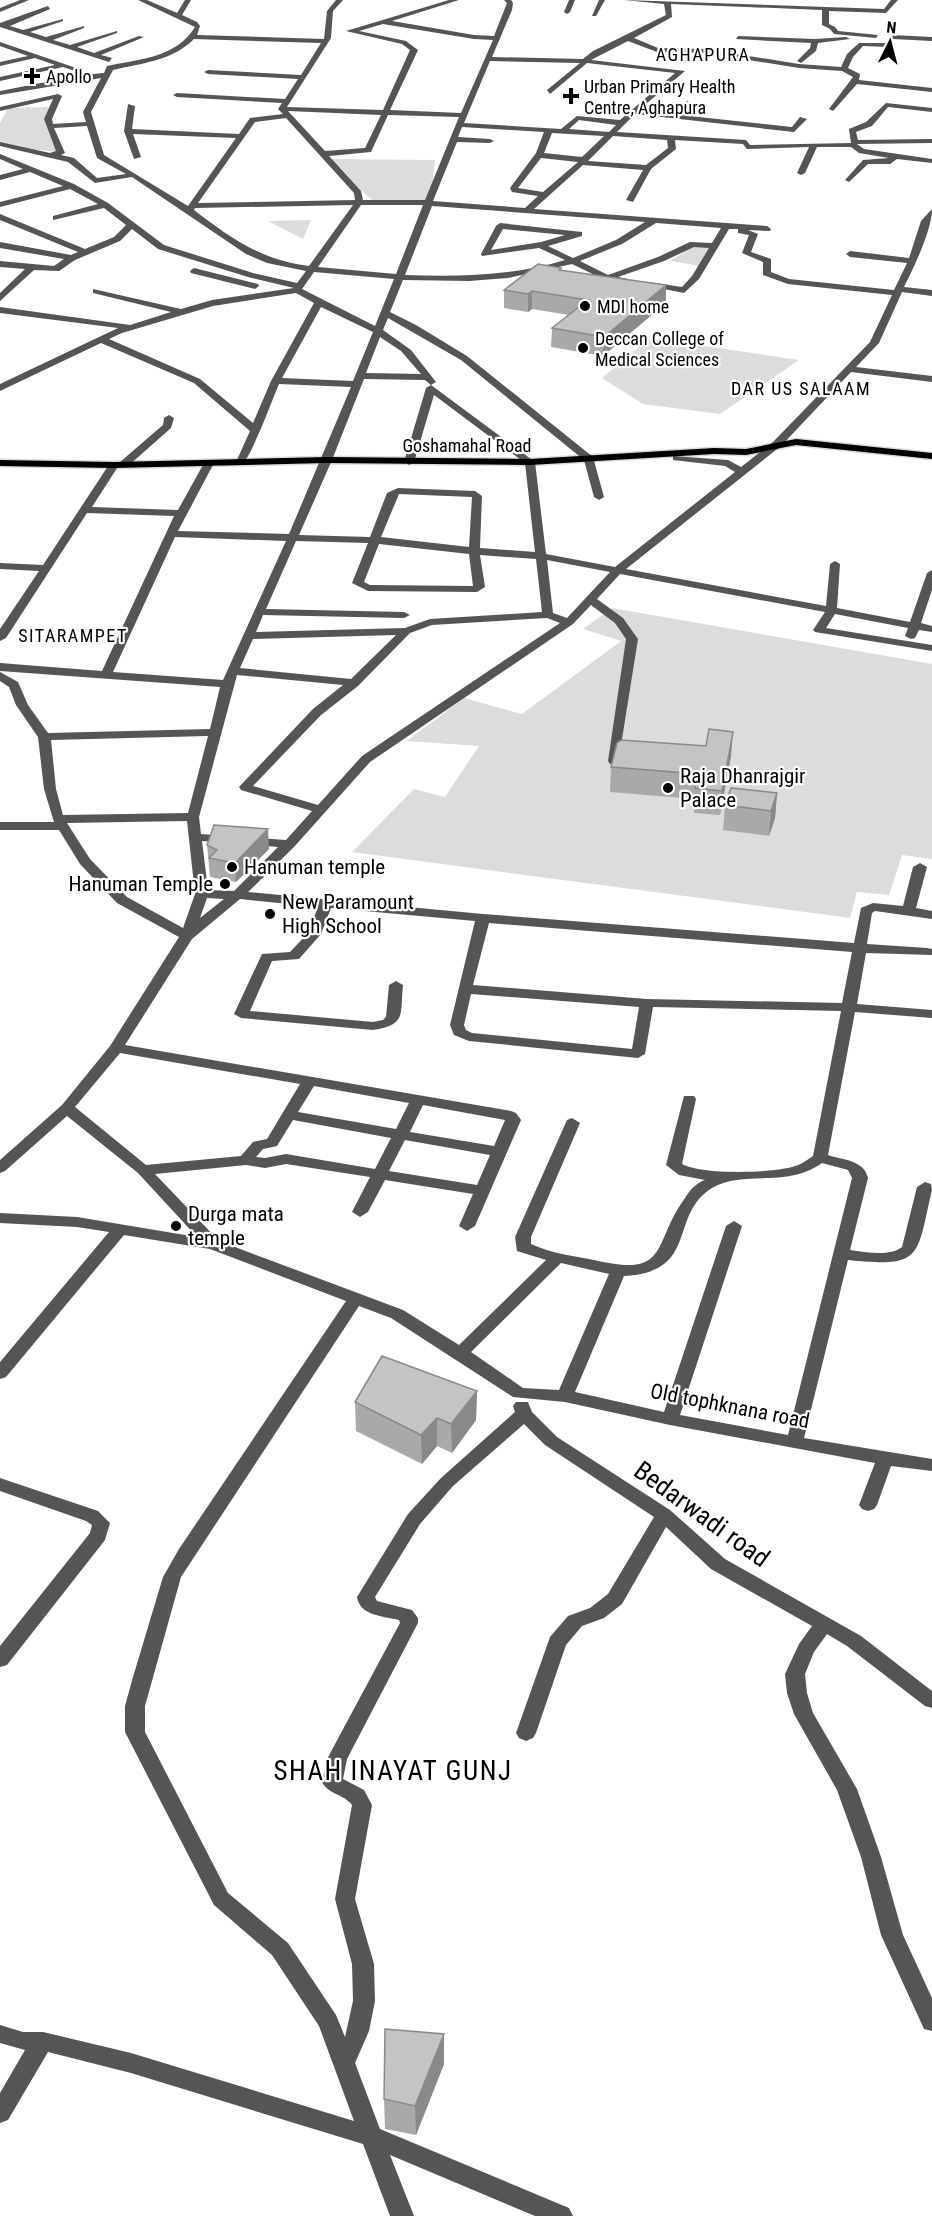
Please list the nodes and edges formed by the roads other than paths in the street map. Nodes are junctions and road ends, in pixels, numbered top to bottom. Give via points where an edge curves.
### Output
1 (9, 0) edge
2 (26, 0) edge
3 (141, 0) edge
4 (188, 0) edge
5 (340, 0) edge
6 (456, 0) edge
7 (507, 0) edge
8 (572, 0) edge
9 (602, 0) edge
10 (627, 0) edge
11 (896, 0) edge
12 (663, 1) edge
13 (725, 2) edge
14 (0, 4) edge
15 (161, 4) edge
16 (48, 8) dead end
17 (826, 8) junction
18 (0, 10) edge
19 (567, 12) dead end
20 (594, 15) dead end
21 (178, 16) junction
22 (61, 20) dead end
23 (381, 22) junction
24 (2, 25) edge
25 (82, 27) dead end
26 (198, 27) junction
27 (210, 27) dead end
28 (24, 32) junction
29 (115, 32) dead end
30 (316, 32) dead end
31 (349, 32) junction
32 (141, 37) dead end
33 (194, 37) junction
34 (327, 37) junction
35 (497, 38) junction
36 (628, 38) junction
37 (738, 38) dead end
38 (48, 39) junction
39 (932, 39) edge
40 (864, 40) junction
41 (815, 41) junction
42 (2, 46) edge
43 (120, 46) junction
44 (71, 47) junction
45 (780, 47) junction
46 (138, 50) dead end
47 (148, 52) dead end
48 (157, 54) dead end
49 (94, 55) junction
50 (35, 56) junction
51 (489, 59) junction
52 (109, 60) dead end
53 (765, 60) junction
54 (584, 61) junction
55 (801, 61) dead end
56 (0, 63) edge
57 (65, 65) junction
58 (809, 67) junction
59 (75, 69) dead end
60 (844, 69) junction
61 (208, 72) dead end
62 (106, 75) junction
63 (803, 75) dead end
64 (303, 76) junction
65 (0, 79) edge
66 (855, 82) junction
67 (102, 84) junction
68 (69, 85) junction
69 (932, 90) edge
70 (550, 92) dead end
71 (0, 93) edge
72 (177, 95) dead end
73 (58, 96) junction
74 (0, 100) edge
75 (288, 101) junction
76 (687, 103) dead end
77 (131, 106) dead end
78 (0, 109) edge
79 (282, 109) junction
80 (833, 109) dead end
81 (932, 110) edge
82 (384, 112) junction
83 (633, 112) junction
84 (463, 115) junction
85 (288, 116) junction
86 (674, 117) junction
87 (802, 119) dead end
88 (624, 122) junction
89 (636, 122) dead end
90 (91, 124) junction
91 (459, 125) junction
92 (50, 126) junction
93 (670, 126) dead end
94 (549, 129) junction
95 (564, 130) junction
96 (128, 131) junction
97 (612, 134) junction
98 (243, 136) junction
99 (660, 137) junction
100 (671, 138) junction
101 (453, 139) junction
102 (490, 141) dead end
103 (932, 141) edge
104 (0, 144) edge
105 (854, 144) junction
106 (814, 145) junction
107 (322, 154) junction
108 (50, 155) junction
109 (539, 155) junction
110 (0, 156) edge
111 (100, 156) junction
112 (893, 156) junction
113 (90, 157) dead end
114 (137, 157) dead end
115 (80, 159) dead end
116 (70, 160) junction
117 (932, 161) edge
118 (583, 162) junction
119 (648, 168) junction
120 (32, 169) junction
121 (801, 173) dead end
122 (132, 176) junction
123 (0, 177) edge
124 (849, 180) dead end
125 (71, 186) junction
126 (544, 195) junction
127 (630, 200) dead end
128 (359, 202) junction
129 (430, 203) junction
130 (0, 205) edge
131 (105, 205) junction
132 (191, 208) junction
133 (528, 210) junction
134 (932, 211) edge
135 (0, 217) edge
136 (56, 218) dead end
137 (653, 220) junction
138 (928, 222) edge
139 (131, 224) junction
140 (725, 228) junction
141 (767, 228) dead end
142 (522, 234) dead end
143 (0, 245) edge
144 (541, 245) junction
145 (716, 246) junction
146 (85, 252) junction
147 (850, 254) dead end
148 (72, 258) junction
149 (577, 261) junction
150 (912, 261) junction
151 (0, 264) edge
152 (311, 268) junction
153 (30, 269) junction
154 (194, 271) dead end
155 (400, 278) junction
156 (608, 278) junction
157 (298, 288) junction
158 (96, 291) dead end
159 (897, 291) junction
160 (282, 292) junction
161 (932, 293) edge
162 (0, 298) edge
163 (318, 304) junction
164 (0, 310) edge
165 (180, 312) junction
166 (384, 313) junction
167 (132, 327) junction
168 (377, 331) junction
169 (100, 339) junction
170 (849, 369) junction
171 (932, 379) edge
172 (359, 380) junction
173 (276, 381) junction
174 (430, 382) junction
175 (0, 388) edge
176 (169, 418) dead end
177 (256, 431) junction
178 (777, 444) junction
179 (728, 453) junction
180 (932, 456) edge
181 (677, 458) junction
182 (589, 459) junction
183 (604, 459) junction
184 (327, 460) junction
185 (241, 462) junction
186 (409, 462) junction
187 (530, 462) junction
188 (209, 463) junction
189 (1, 464) edge
190 (119, 464) junction
191 (741, 472) junction
192 (599, 497) dead end
193 (83, 510) junction
194 (181, 513) junction
195 (172, 534) junction
196 (293, 537) junction
197 (375, 540) junction
198 (474, 552) junction
199 (541, 556) junction
200 (835, 564) dead end
201 (0, 566) edge
202 (46, 568) junction
203 (618, 570) junction
204 (932, 573) edge
205 (929, 592) edge
206 (590, 599) junction
207 (408, 602) junction
208 (831, 611) junction
209 (259, 612) junction
210 (548, 615) junction
211 (430, 622) junction
212 (569, 622) junction
213 (915, 627) junction
214 (932, 629) edge
215 (406, 631) junction
216 (249, 636) junction
217 (0, 638) edge
218 (906, 644) junction
219 (932, 648) edge
220 (0, 667) edge
221 (233, 671) junction
222 (106, 675) junction
223 (0, 676) edge
224 (354, 683) junction
225 (227, 684) junction
226 (14, 685) junction
227 (0, 687) edge
228 (215, 732) junction
229 (44, 737) junction
230 (614, 762) edge
231 (318, 809) junction
232 (193, 817) junction
233 (61, 822) junction
234 (0, 826) edge
235 (195, 837) junction
236 (289, 844) junction
237 (920, 867) dead end
238 (202, 894) junction
239 (237, 895) junction
240 (326, 904) junction
241 (908, 911) junction
242 (932, 915) edge
243 (483, 918) junction
244 (187, 936) junction
245 (860, 948) junction
246 (927, 952) dead end
247 (396, 985) dead end
248 (465, 989) junction
249 (647, 1003) junction
250 (847, 1007) junction
251 (932, 1014) edge
252 (116, 1048) junction
253 (310, 1080) junction
254 (419, 1099) junction
255 (689, 1099) dead end
256 (68, 1108) junction
257 (289, 1115) junction
258 (573, 1123) dead end
259 (400, 1135) junction
260 (499, 1152) junction
261 (820, 1158) junction
262 (246, 1160) junction
263 (0, 1168) edge
264 (143, 1170) junction
265 (380, 1174) junction
266 (729, 1177) junction
267 (925, 1187) dead end
268 (482, 1191) junction
269 (360, 1212) dead end
270 (0, 1218) edge
271 (467, 1226) dead end
272 (735, 1226) dead end
273 (119, 1230) junction
274 (213, 1245) junction
275 (841, 1254) junction
276 (558, 1257) junction
277 (618, 1271) junction
278 (355, 1299) junction
279 (460, 1353) junction
280 (0, 1373) edge
281 (519, 1393) junction
282 (565, 1395) junction
283 (524, 1414) junction
284 (670, 1419) junction
285 (795, 1441) junction
286 (885, 1459) junction
287 (932, 1465) edge
288 (0, 1484) edge
289 (868, 1505) dead end
290 (664, 1515) junction
291 (824, 1624) junction
292 (0, 1660) edge
293 (932, 1701) edge
294 (526, 1733) dead end
295 (932, 2022) edge
296 (0, 2034) edge
297 (43, 2041) junction
298 (344, 2063) junction
299 (0, 2113) edge
300 (371, 2136) junction
301 (402, 2216) edge
302 (561, 2216) edge

1 - 14 street
2 - 18 street
3 - 15 street
4 - 21 street
5 - 34 street via 330,11
6 - 23 street
7 - 35 street via 509,10
8 - 19 street
9 - 20 street
10 - 12 street
11 - 17 street via 886,11
12 - 13 street
12 - 36 street via 670,16
13 - 17 street
15 - 21 street
16 - 24 street
17 - 40 street via 825,25 836,33
21 - 26 street
22 - 28 street
23 - 31 street
23 - 35 street
24 - 28 street
25 - 38 street
26 - 27 street
26 - 33 street
28 - 38 street
29 - 44 street
30 - 34 street
31 - 34 street
31 - 82 street via 404,42 414,50
32 - 43 street
33 - 34 street
33 - 62 street via 165,56 110,68
34 - 64 street
35 - 51 street
36 - 53 street via 657,50 705,51
36 - 54 street
37 - 45 street
38 - 44 street
39 - 40 street via 891,37 887,45
40 - 41 street
40 - 60 street
41 - 45 street
41 - 55 street
42 - 50 street
43 - 46 street
43 - 49 street
44 - 49 street
45 - 53 street
47 - 48 street
49 - 52 street
50 - 56 street
50 - 57 street
51 - 54 street
51 - 84 street
53 - 58 street
54 - 70 street
54 - 83 street via 681,71
57 - 59 street
57 - 65 street
58 - 60 street
58 - 63 street
60 - 66 street via 857,76
61 - 64 street
62 - 67 street
62 - 71 street via 82,76
64 - 75 street
66 - 69 street
66 - 80 street
67 - 68 street
67 - 90 street via 87,112
68 - 73 street
68 - 74 street
72 - 75 street
73 - 78 street
73 - 92 street via 50,113
75 - 79 street
76 - 86 street
77 - 96 street
79 - 82 street
79 - 85 street
81 - 105 street via 886,105 869,124 852,131
82 - 84 street
82 - 107 street via 368,150
83 - 86 street
83 - 88 street
84 - 91 street
85 - 98 street via 253,120
85 - 107 street
86 - 87 street via 794,130
88 - 89 street
88 - 95 street via 577,118
88 - 97 street
90 - 92 street
90 - 111 street
91 - 94 street
91 - 101 street
92 - 108 street via 61,152
93 - 99 street
94 - 95 street
94 - 109 street
95 - 97 street
96 - 98 street
96 - 114 street
97 - 99 street
97 - 118 street
98 - 132 street
99 - 100 street
100 - 106 street via 746,142 747,147
100 - 119 street via 672,149
101 - 102 street
101 - 129 street
103 - 105 street
104 - 108 street
105 - 106 street
105 - 112 street via 861,151
106 - 121 street
107 - 128 street via 358,193
108 - 116 street
109 - 118 street
109 - 126 street via 514,188
110 - 120 street
111 - 113 street
111 - 122 street
112 - 117 street
112 - 124 street via 890,162 866,162
115 - 116 street
116 - 122 street via 94,181
118 - 119 street
118 - 126 street
119 - 127 street
120 - 123 street
120 - 125 street
122 - 132 street
125 - 130 street
125 - 131 street
126 - 133 street
128 - 129 street
128 - 132 street
128 - 152 street
129 - 133 street
129 - 155 street
131 - 136 street
131 - 139 street
132 - 152 street via 211,229 269,260
133 - 137 street
134 - 138 street
135 - 146 street
137 - 140 street
137 - 149 street via 630,237
138 - 150 street
139 - 146 street via 127,233 112,243
139 - 157 street via 161,247
140 - 141 street
140 - 145 street
140 - 159 street via 754,234 746,253 768,261 766,273 788,281
142 - 144 street
143 - 148 street
144 - 144 street via 579,234 500,226 485,254
144 - 149 street
145 - 156 street via 693,244
145 - 156 street via 684,290
146 - 148 street
147 - 150 street
148 - 153 street via 56,269
149 - 155 street via 484,278
149 - 156 street
150 - 159 street
151 - 153 street
152 - 155 street
152 - 157 street
153 - 162 street
154 - 160 street
155 - 166 street
157 - 160 street
157 - 163 street
158 - 165 street
159 - 161 street
159 - 170 street via 873,343
160 - 165 street
163 - 168 street
163 - 173 street
164 - 167 street
165 - 167 street
166 - 168 street
166 - 182 street via 464,358
167 - 169 street
168 - 172 street
168 - 174 street via 404,349
169 - 175 street
169 - 177 street via 197,381
170 - 171 street
170 - 178 street
172 - 173 street
172 - 174 street
172 - 184 street
173 - 177 street
174 - 186 street
174 - 187 street
176 - 190 street via 161,433
177 - 185 street
178 - 179 main road, Goshamahal Road
178 - 180 main road, Goshamahal Road via 796,442
178 - 191 street
179 - 181 main road
179 - 183 main road, Goshamahal Road
181 - 183 main road
181 - 191 street via 728,463
182 - 183 main road, Goshamahal Road
182 - 187 main road, Goshamahal Road
182 - 192 street
184 - 185 main road, Goshamahal Road
184 - 186 main road, Goshamahal Road
184 - 196 street
185 - 188 main road, Goshamahal Road
186 - 187 main road, Goshamahal Road
187 - 199 street
188 - 190 main road, Goshamahal Road
188 - 194 street
189 - 190 main road, Goshamahal Road
190 - 193 street
191 - 203 street
193 - 194 street
193 - 202 street
194 - 195 street
195 - 196 street
195 - 222 street
196 - 197 street
196 - 209 street
197 - 198 street
197 - 198 street via 392,493 470,492 477,496
197 - 207 street via 358,583
198 - 199 street
198 - 207 street via 477,589
199 - 203 street
199 - 210 street
200 - 208 street
201 - 202 street
202 - 217 street
203 - 206 street
203 - 208 street
204 - 205 street
205 - 213 street
206 - 212 street
206 - 230 street via 624,623 632,639
207 - 209 street
207 - 211 street
208 - 213 street
208 - 218 street via 819,630
209 - 216 street
210 - 211 street
210 - 212 street
211 - 215 street
212 - 231 street via 366,759
213 - 214 street
213 - 218 street
215 - 216 street
215 - 224 street
216 - 221 street
218 - 219 street
220 - 222 street
221 - 224 street
221 - 225 street
222 - 225 street
223 - 226 street
224 - 231 street via 317,712 245,787
225 - 228 street
226 - 227 street
226 - 229 street via 22,705
228 - 229 street
228 - 232 street
229 - 233 street via 50,789
231 - 236 street
232 - 233 street
232 - 235 street
233 - 234 street
233 - 244 street via 86,861 122,900
235 - 236 street
235 - 238 street
236 - 239 street
237 - 241 street
238 - 239 street
238 - 244 street
239 - 240 street
239 - 244 street
240 - 243 street
240 - 247 street via 314,934 294,956 267,957 241,1014 387,1024 393,1018
241 - 242 street
241 - 245 street via 873,907 866,911
243 - 245 street
243 - 248 street
244 - 252 street
245 - 246 street
245 - 250 street
248 - 249 street
248 - 249 street via 458,1025 459,1032 469,1037 638,1054
249 - 250 street
250 - 251 street
250 - 261 street
252 - 253 street
252 - 256 street
253 - 254 street
253 - 257 street
254 - 259 street
254 - 260 street via 511,1116 513,1120
255 - 266 street via 674,1165 692,1173
256 - 263 street
256 - 264 street
257 - 259 street
257 - 262 street via 272,1143 258,1145
258 - 276 street via 523,1237 523,1247
259 - 260 street
259 - 265 street
260 - 268 street
261 - 266 street via 802,1170
261 - 275 street via 853,1167 859,1173
262 - 264 street
262 - 265 street via 265,1163 286,1159
264 - 274 street
265 - 268 street
265 - 269 street
266 - 277 street via 696,1192 656,1264 641,1270
267 - 275 street via 906,1255 896,1258
268 - 271 street
270 - 273 street via 77,1222
272 - 284 street
273 - 274 street
273 - 280 street
274 - 278 street
275 - 285 street
276 - 277 street
276 - 279 street
277 - 282 street
278 - 279 street via 397,1314
278 - 298 street via 184,1554 172,1577 135,1706 135,1732 221,1899 280,1949 328,2022
279 - 281 street
281 - 282 street, Old tophknana road
281 - 283 street
282 - 284 street, Old tophknana road
283 - 290 street, Bedarwadi road via 551,1442
283 - 298 street via 447,1482 414,1519 366,1597 371,1606 405,1615 409,1623 337,1759 332,1776 337,1787 352,1791 360,1797 362,1805 345,1899 363,1964 364,2001 358,2031
284 - 285 street, Old tophknana road
285 - 286 street, Old tophknana road
286 - 287 street, Old tophknana road
286 - 289 street
288 - 292 street via 92,1516 100,1523 99,1535
290 - 291 street, Bedarwadi road via 718,1564
290 - 294 street via 615,1599 597,1613 575,1621 557,1642
291 - 293 street, Bedarwadi road via 854,1641
291 - 295 street via 806,1649 795,1674 797,1694 804,1714 847,1789 892,1935
296 - 297 street via 23,2041
297 - 299 street
297 - 300 street via 131,2063
298 - 300 street
300 - 301 street
300 - 302 street

